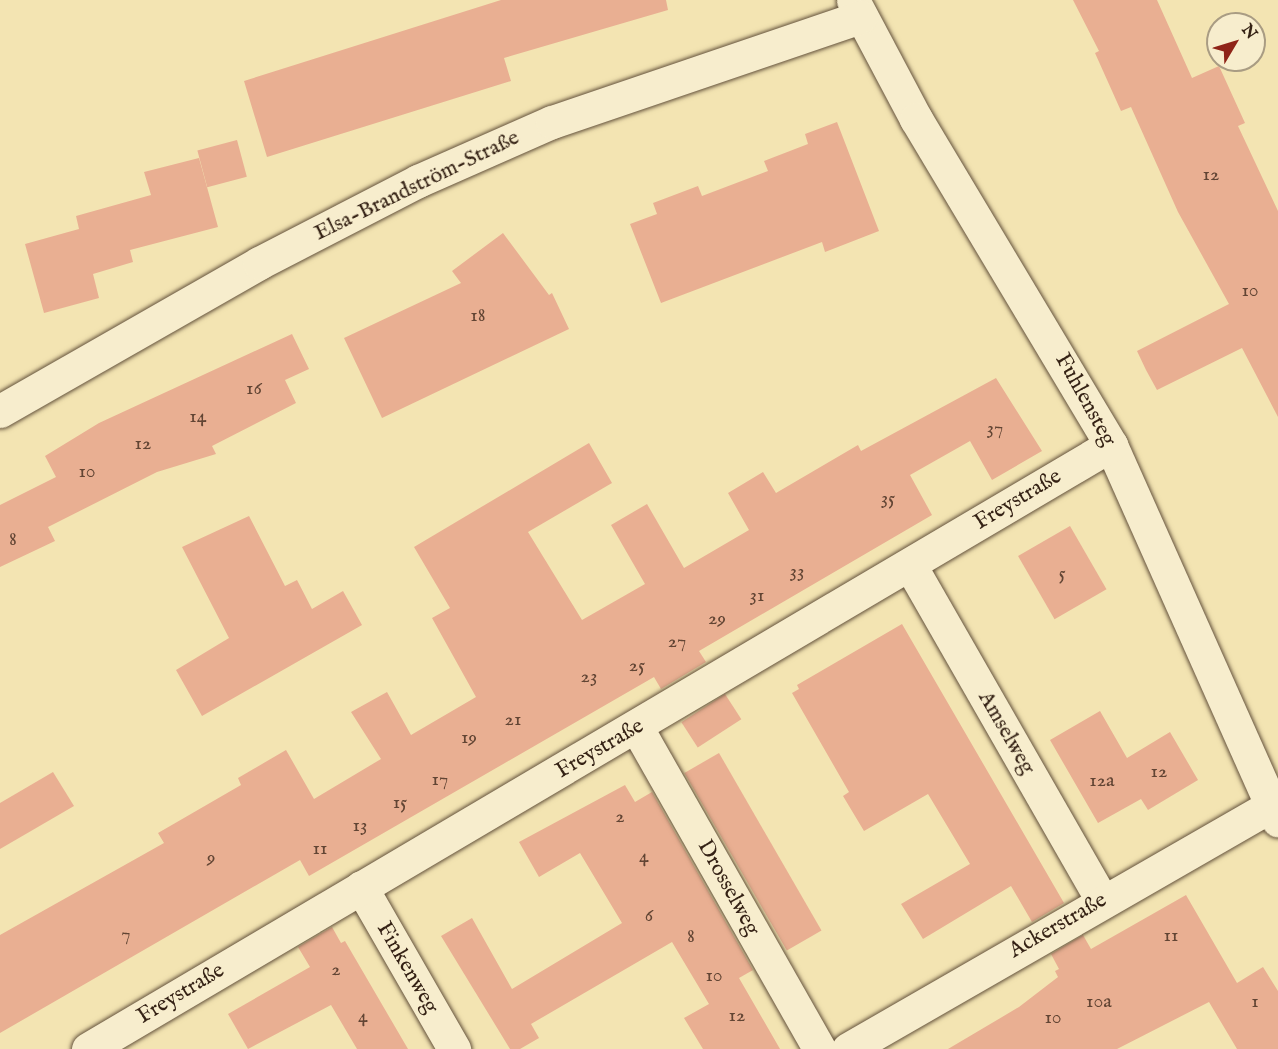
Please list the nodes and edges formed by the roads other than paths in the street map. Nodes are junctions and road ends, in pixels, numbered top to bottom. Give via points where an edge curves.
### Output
1 (857, 9) edge
2 (0, 411) edge
3 (1111, 445) junction
4 (910, 565) junction
5 (637, 728) junction
6 (1274, 813) edge
7 (361, 887) junction
8 (1102, 900) junction
9 (88, 1049) edge
10 (454, 1049) edge
11 (819, 1049) edge
12 (848, 1049) edge

1 - 2 street, Elsa-Brandström-Straße via 552,122 418,181 259,263
1 - 3 street, Fuhlensteg via 916,119
3 - 4 street, Freystraße
3 - 6 street, Fuhlensteg
4 - 5 street, Freystraße
4 - 8 street, Amselweg
5 - 7 street, Freystraße
5 - 11 street, Drosselweg
6 - 8 street, Ackerstraße
7 - 9 street, Freystraße
7 - 10 street, Finkenweg
8 - 12 street, Ackerstraße

